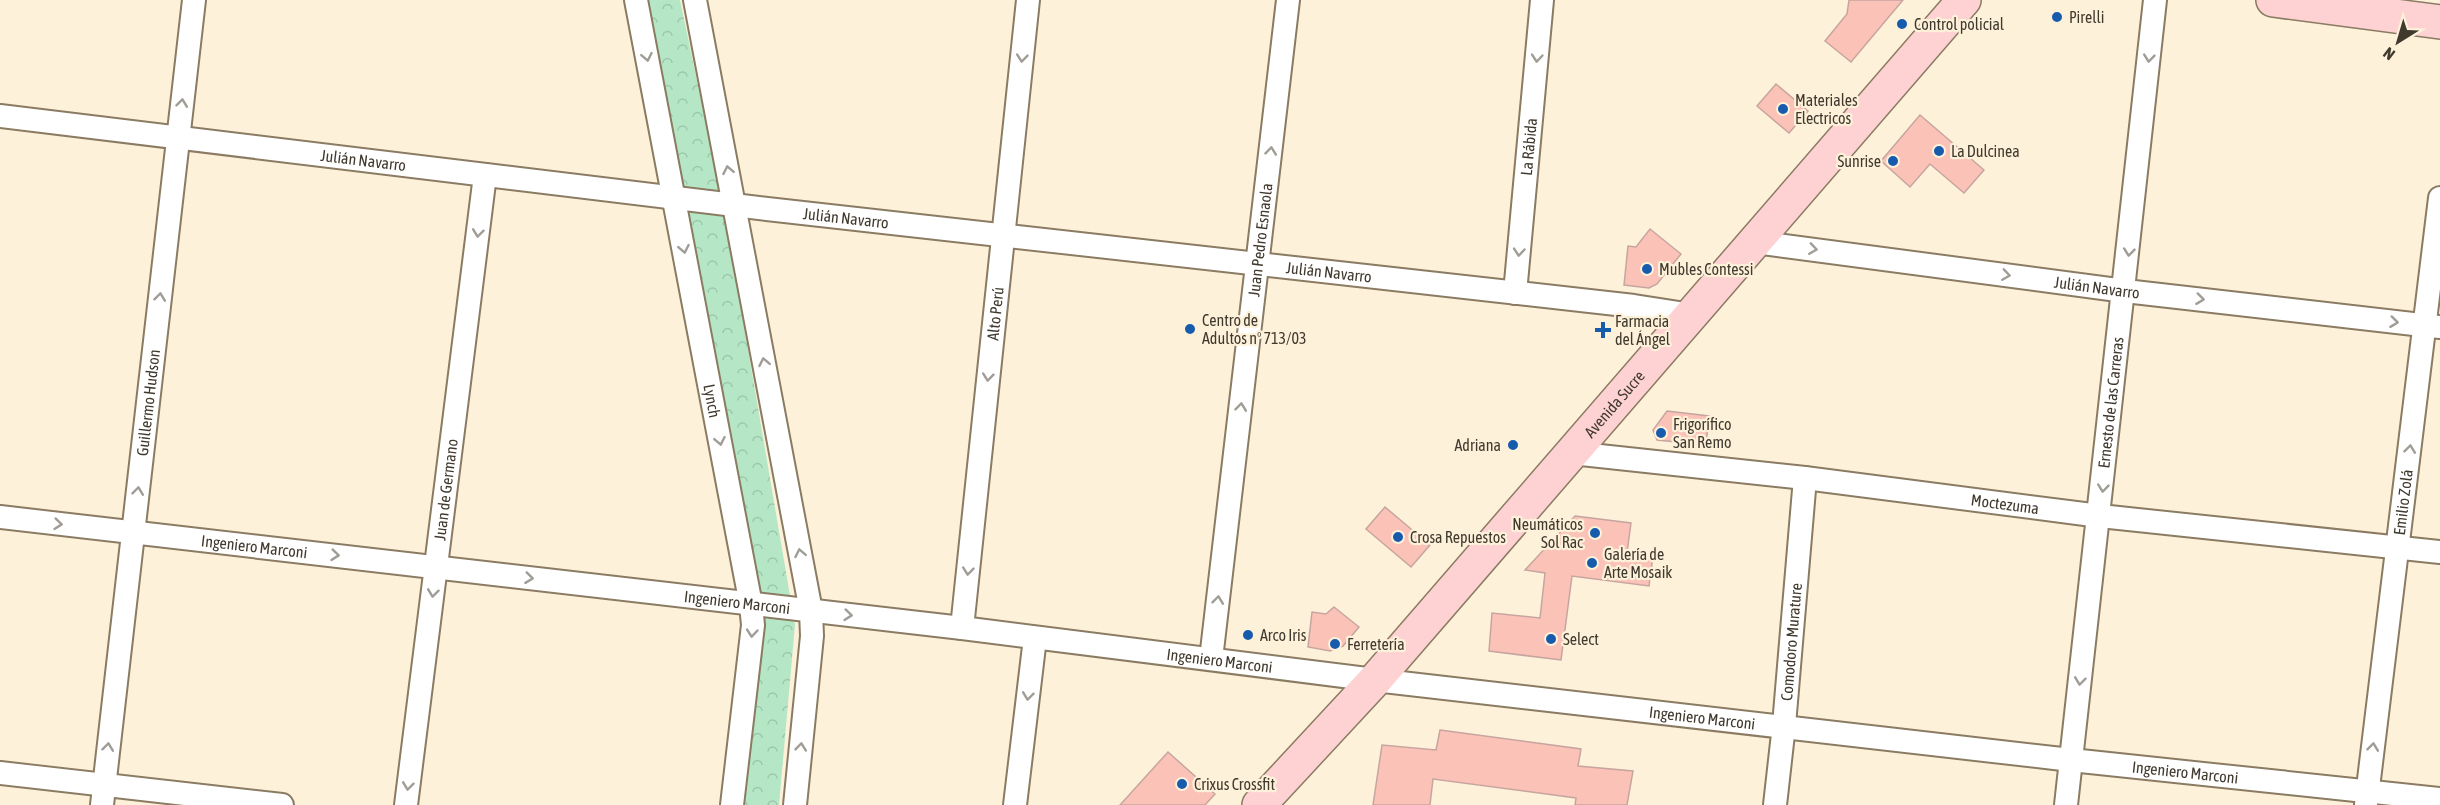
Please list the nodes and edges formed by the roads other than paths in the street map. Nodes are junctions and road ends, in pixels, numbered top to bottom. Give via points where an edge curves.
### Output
1 (194, 0) edge
2 (636, 0) edge
3 (695, 0) edge
4 (1028, 0) edge
5 (1288, 0) edge
6 (1542, 0) edge
7 (1964, 0) edge
8 (2155, 0) edge
9 (2273, 0) edge
10 (2440, 22) edge
11 (0, 116) edge
12 (178, 138) junction
13 (485, 175) junction
14 (674, 198) junction
15 (2440, 198) edge
16 (734, 205) junction
17 (1004, 236) junction
18 (1755, 242) junction
19 (1258, 265) junction
20 (2125, 291) junction
21 (1515, 293) junction
22 (1692, 315) junction
23 (2433, 326) edge
24 (1572, 453) junction
25 (1805, 478) junction
26 (2100, 516) junction
27 (0, 517) edge
28 (133, 532) junction
29 (2398, 548) junction
30 (2440, 552) edge
31 (437, 566) junction
32 (751, 605) junction
33 (810, 611) junction
34 (962, 628) junction
35 (1035, 638) junction
36 (1211, 658) junction
37 (1375, 680) junction
38 (1784, 725) junction
39 (2071, 760) junction
40 (0, 773) edge
41 (103, 795) edge
42 (2366, 798) edge
43 (2440, 799) edge
44 (282, 805) edge
45 (406, 805) edge
46 (732, 805) edge
47 (795, 805) edge
48 (1015, 805) edge
49 (1259, 805) edge
50 (1775, 805) edge
51 (2066, 805) edge

12 -> 1 street, Guillermo Hudson
2 -> 14 street, Lynch
16 -> 3 street
4 -> 17 street, Alto Perú
19 -> 5 street, Juan Pedro Esnaola
6 -> 21 street, La Rábida
7 - 18 main road, Avenida Sucre
8 -> 20 street, Ernesto de las Carreras
9 - 10 main road
11 - 12 street, Julián Navarro
12 - 13 street, Julián Navarro
28 -> 12 street, Guillermo Hudson
13 - 14 street, Julián Navarro
13 -> 31 street, Juan de Germano
14 - 16 street, Julián Navarro
14 -> 32 street, Lynch
15 - 23 street, Emilio Zolá
16 - 17 street, Julián Navarro
33 -> 16 street
17 - 19 street, Julián Navarro
17 -> 34 street, Alto Perú
18 -> 20 street, Julián Navarro
18 - 22 main road, Avenida Sucre
19 - 21 street, Julián Navarro
36 -> 19 street, Juan Pedro Esnaola
20 -> 23 street, Julián Navarro
20 -> 26 street, Ernesto de las Carreras
21 - 22 street, Julián Navarro
22 - 24 main road, Avenida Sucre
29 -> 23 street, Emilio Zolá
24 - 25 street, Moctezuma
24 - 37 main road, Avenida Sucre
25 - 26 street, Moctezuma
25 - 38 street, Comodoro Murature
26 - 29 street, Moctezuma
26 -> 39 street, Ernesto de las Carreras
27 -> 28 street, Ingeniero Marconi
28 -> 31 street, Ingeniero Marconi
41 -> 28 street, Guillermo Hudson
29 - 30 street, Moctezuma
42 -> 29 street, Emilio Zolá
31 -> 32 street, Ingeniero Marconi
31 -> 45 street, Juan de Germano
32 - 33 street, Ingeniero Marconi
32 -> 46 street, Lynch via 753,625
33 -> 34 street, Ingeniero Marconi
47 -> 33 street via 812,636
34 - 35 street, Ingeniero Marconi
35 - 36 street, Ingeniero Marconi
35 -> 48 street
36 - 37 street, Ingeniero Marconi
37 - 38 street, Ingeniero Marconi
37 - 49 main road, Avenida Sucre
38 - 39 street, Ingeniero Marconi
38 - 50 street, Comodoro Murature
39 - 42 street, Ingeniero Marconi
39 - 51 street, Ernesto de las Carreras
40 - 41 street
41 - 44 street
42 - 43 street, Ingeniero Marconi

